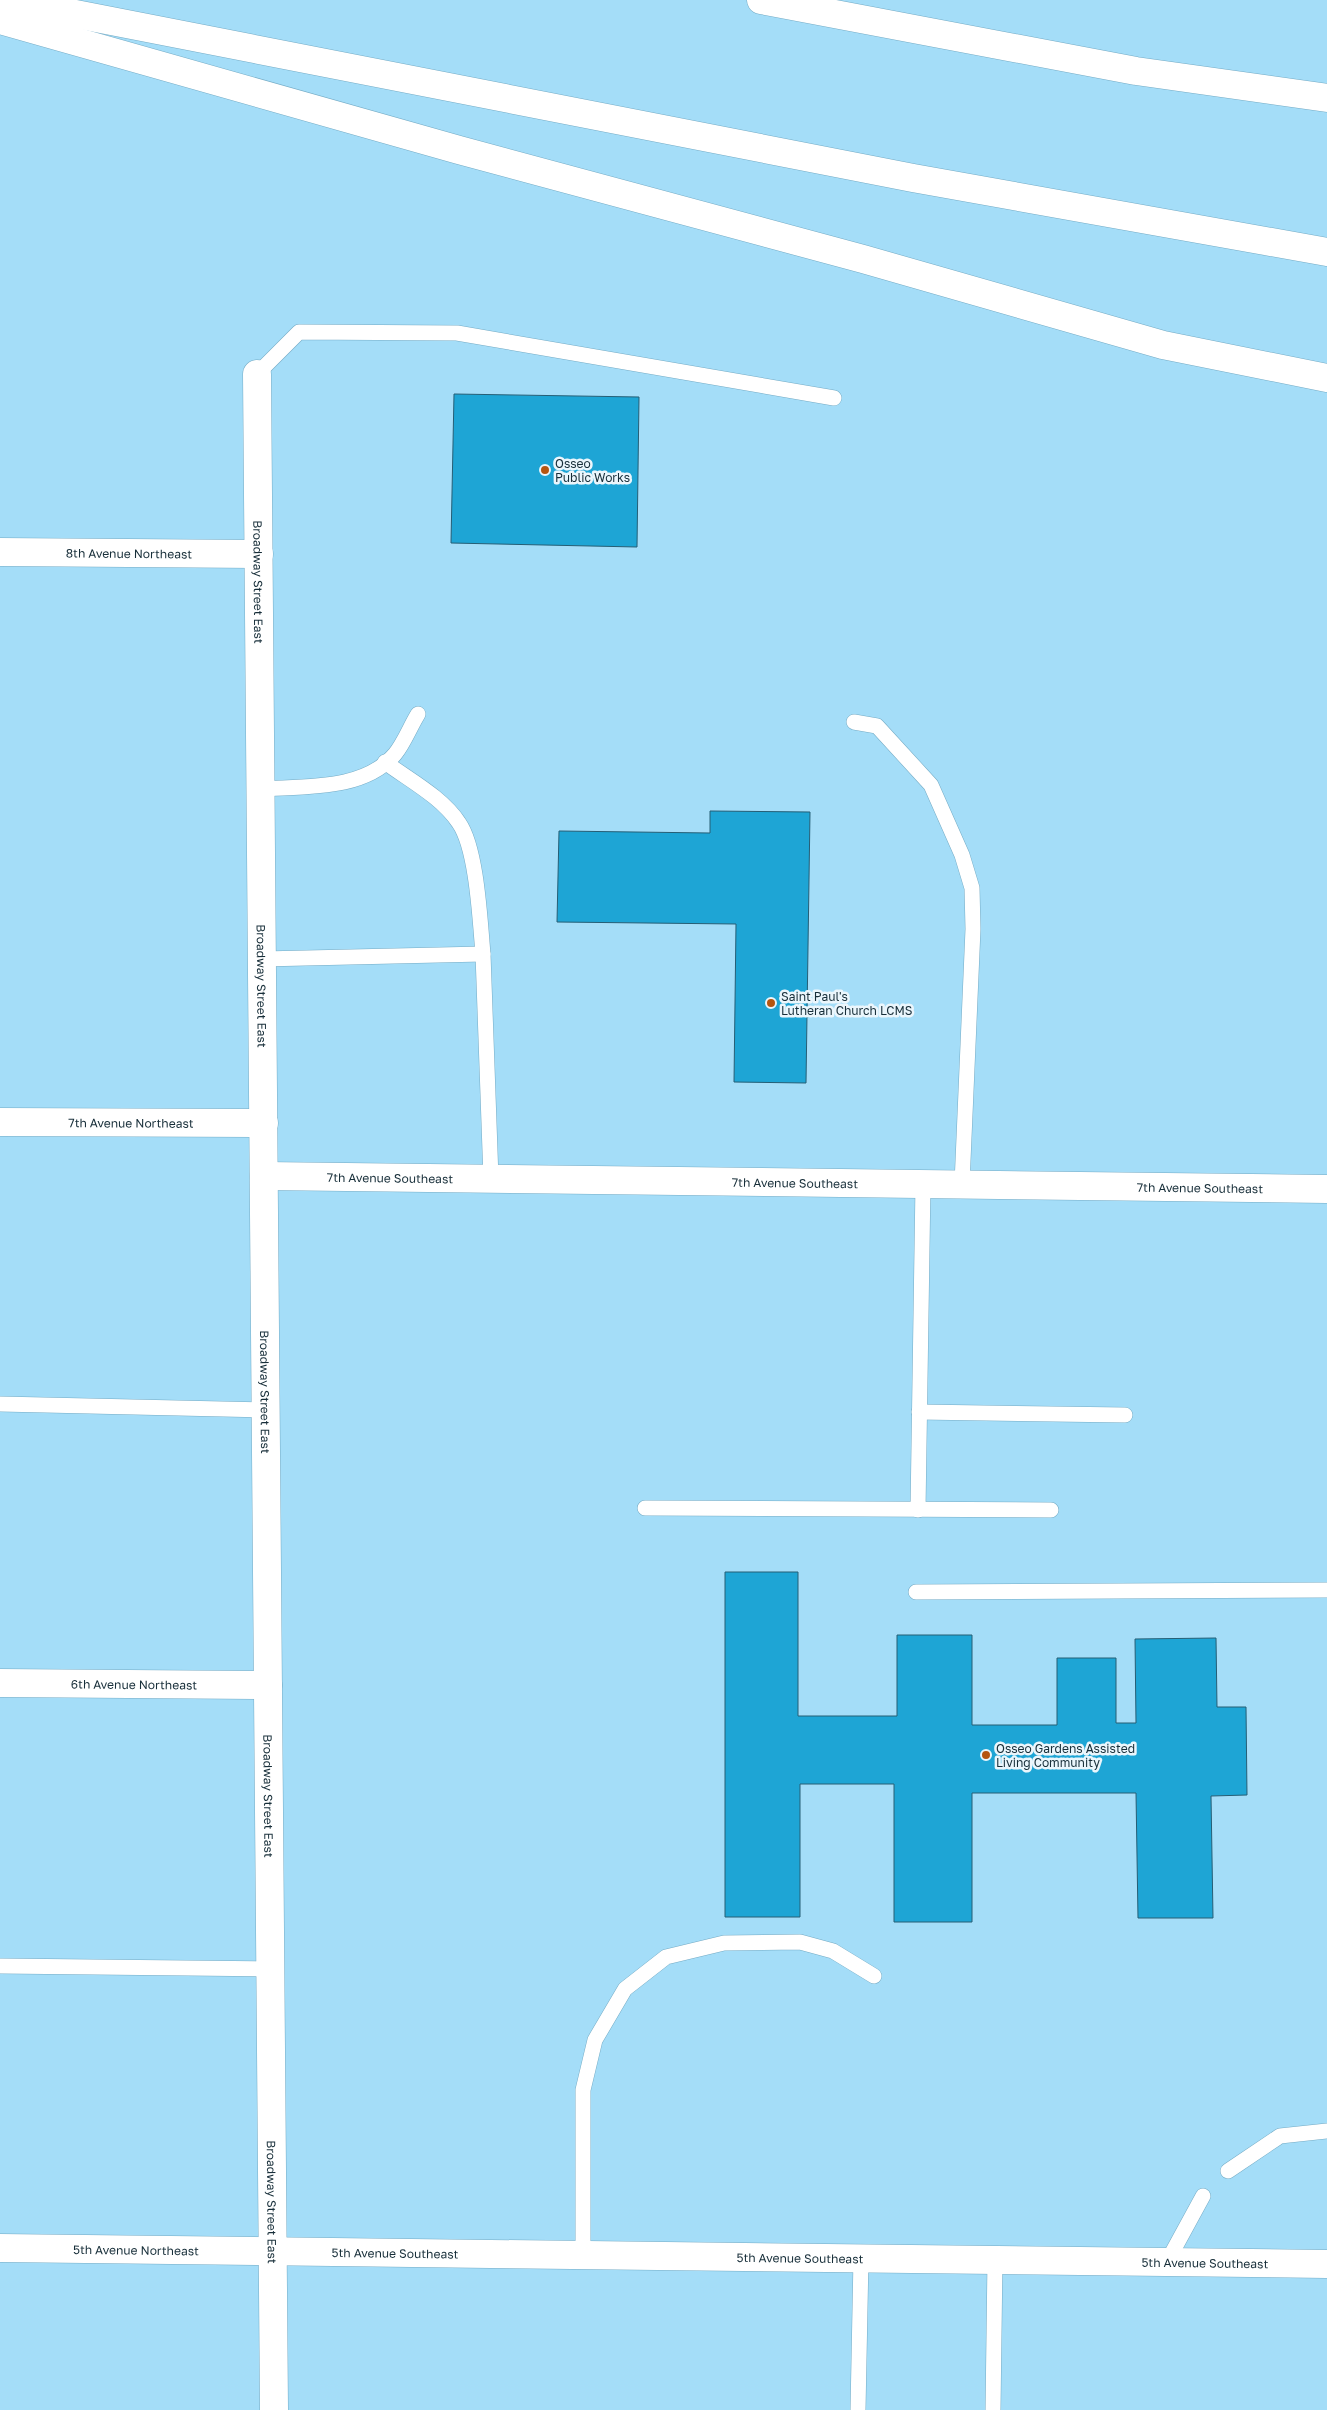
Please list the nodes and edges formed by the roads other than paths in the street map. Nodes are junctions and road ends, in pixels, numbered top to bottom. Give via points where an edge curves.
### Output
1 (761, 0) edge
2 (18, 1) edge
3 (0, 20) edge
4 (1327, 98) edge
5 (1327, 252) edge
6 (257, 374) joint
7 (1327, 378) edge
8 (834, 398) dead end
9 (0, 552) edge
10 (258, 554) junction
11 (418, 714) dead end
12 (854, 722) dead end
13 (385, 762) junction
14 (260, 789) junction
15 (483, 954) junction
16 (262, 959) junction
17 (0, 1122) edge
18 (264, 1122) junction
19 (264, 1176) junction
20 (491, 1179) junction
21 (923, 1184) junction
22 (962, 1184) junction
23 (1327, 1189) edge
24 (0, 1404) edge
25 (265, 1410) junction
26 (919, 1412) junction
27 (1125, 1415) dead end
28 (645, 1508) dead end
29 (918, 1510) junction
30 (1051, 1510) dead end
31 (1327, 1590) edge
32 (916, 1592) dead end
33 (0, 1683) edge
34 (268, 1685) junction
35 (0, 1966) edge
36 (270, 1969) junction
37 (874, 1976) dead end
38 (1327, 2131) edge
39 (1228, 2170) dead end
40 (1203, 2196) dead end
41 (0, 2248) edge
42 (272, 2250) junction
43 (583, 2254) junction
44 (861, 2258) junction
45 (995, 2259) junction
46 (1167, 2262) junction
47 (1327, 2264) edge
48 (274, 2410) edge
49 (858, 2410) edge
50 (993, 2410) edge

1 - 4 main road via 1136,72
2 - 5 main road via 903,176
3 - 7 main road via 1163,344
6 - 8 lane via 299,332 457,333
6 - 10 main road, Broadway Street East
9 - 10 main road, 8th Avenue Northeast
10 - 14 main road, Broadway Street East
11 - 13 lane via 394,754
12 - 22 lane via 877,726 931,784 962,855 972,888
13 - 14 lane via 372,772 345,782
13 - 15 lane via 444,805 460,823 473,861
14 - 16 main road, Broadway Street East
15 - 16 lane
15 - 20 lane
16 - 18 main road, Broadway Street East
17 - 18 main road, 7th Avenue Northeast
18 - 19 main road, Broadway Street East
19 - 20 main road, 7th Avenue Southeast
19 - 25 main road, Broadway Street East
20 - 21 main road, 7th Avenue Southeast
21 - 22 main road, 7th Avenue Southeast
21 - 26 lane
22 - 23 main road, 7th Avenue Southeast
24 - 25 lane
25 - 34 main road, Broadway Street East
26 - 27 lane
26 - 29 lane
28 - 29 lane
29 - 30 lane
31 - 32 lane
33 - 34 main road, 6th Avenue Northeast
34 - 36 main road, Broadway Street East
35 - 36 lane
36 - 42 main road, Broadway Street East
37 - 43 lane via 833,1951 800,1942 724,1943 666,1957 625,1989 596,2040 583,2090
38 - 39 lane via 1280,2136
40 - 46 lane
41 - 42 main road, 5th Avenue Northeast
42 - 43 main road, 5th Avenue Southeast
42 - 48 main road, Broadway Street East
43 - 44 main road, 5th Avenue Southeast
44 - 45 main road, 5th Avenue Southeast
44 - 49 lane
45 - 46 main road, 5th Avenue Southeast
45 - 50 lane
46 - 47 main road, 5th Avenue Southeast

